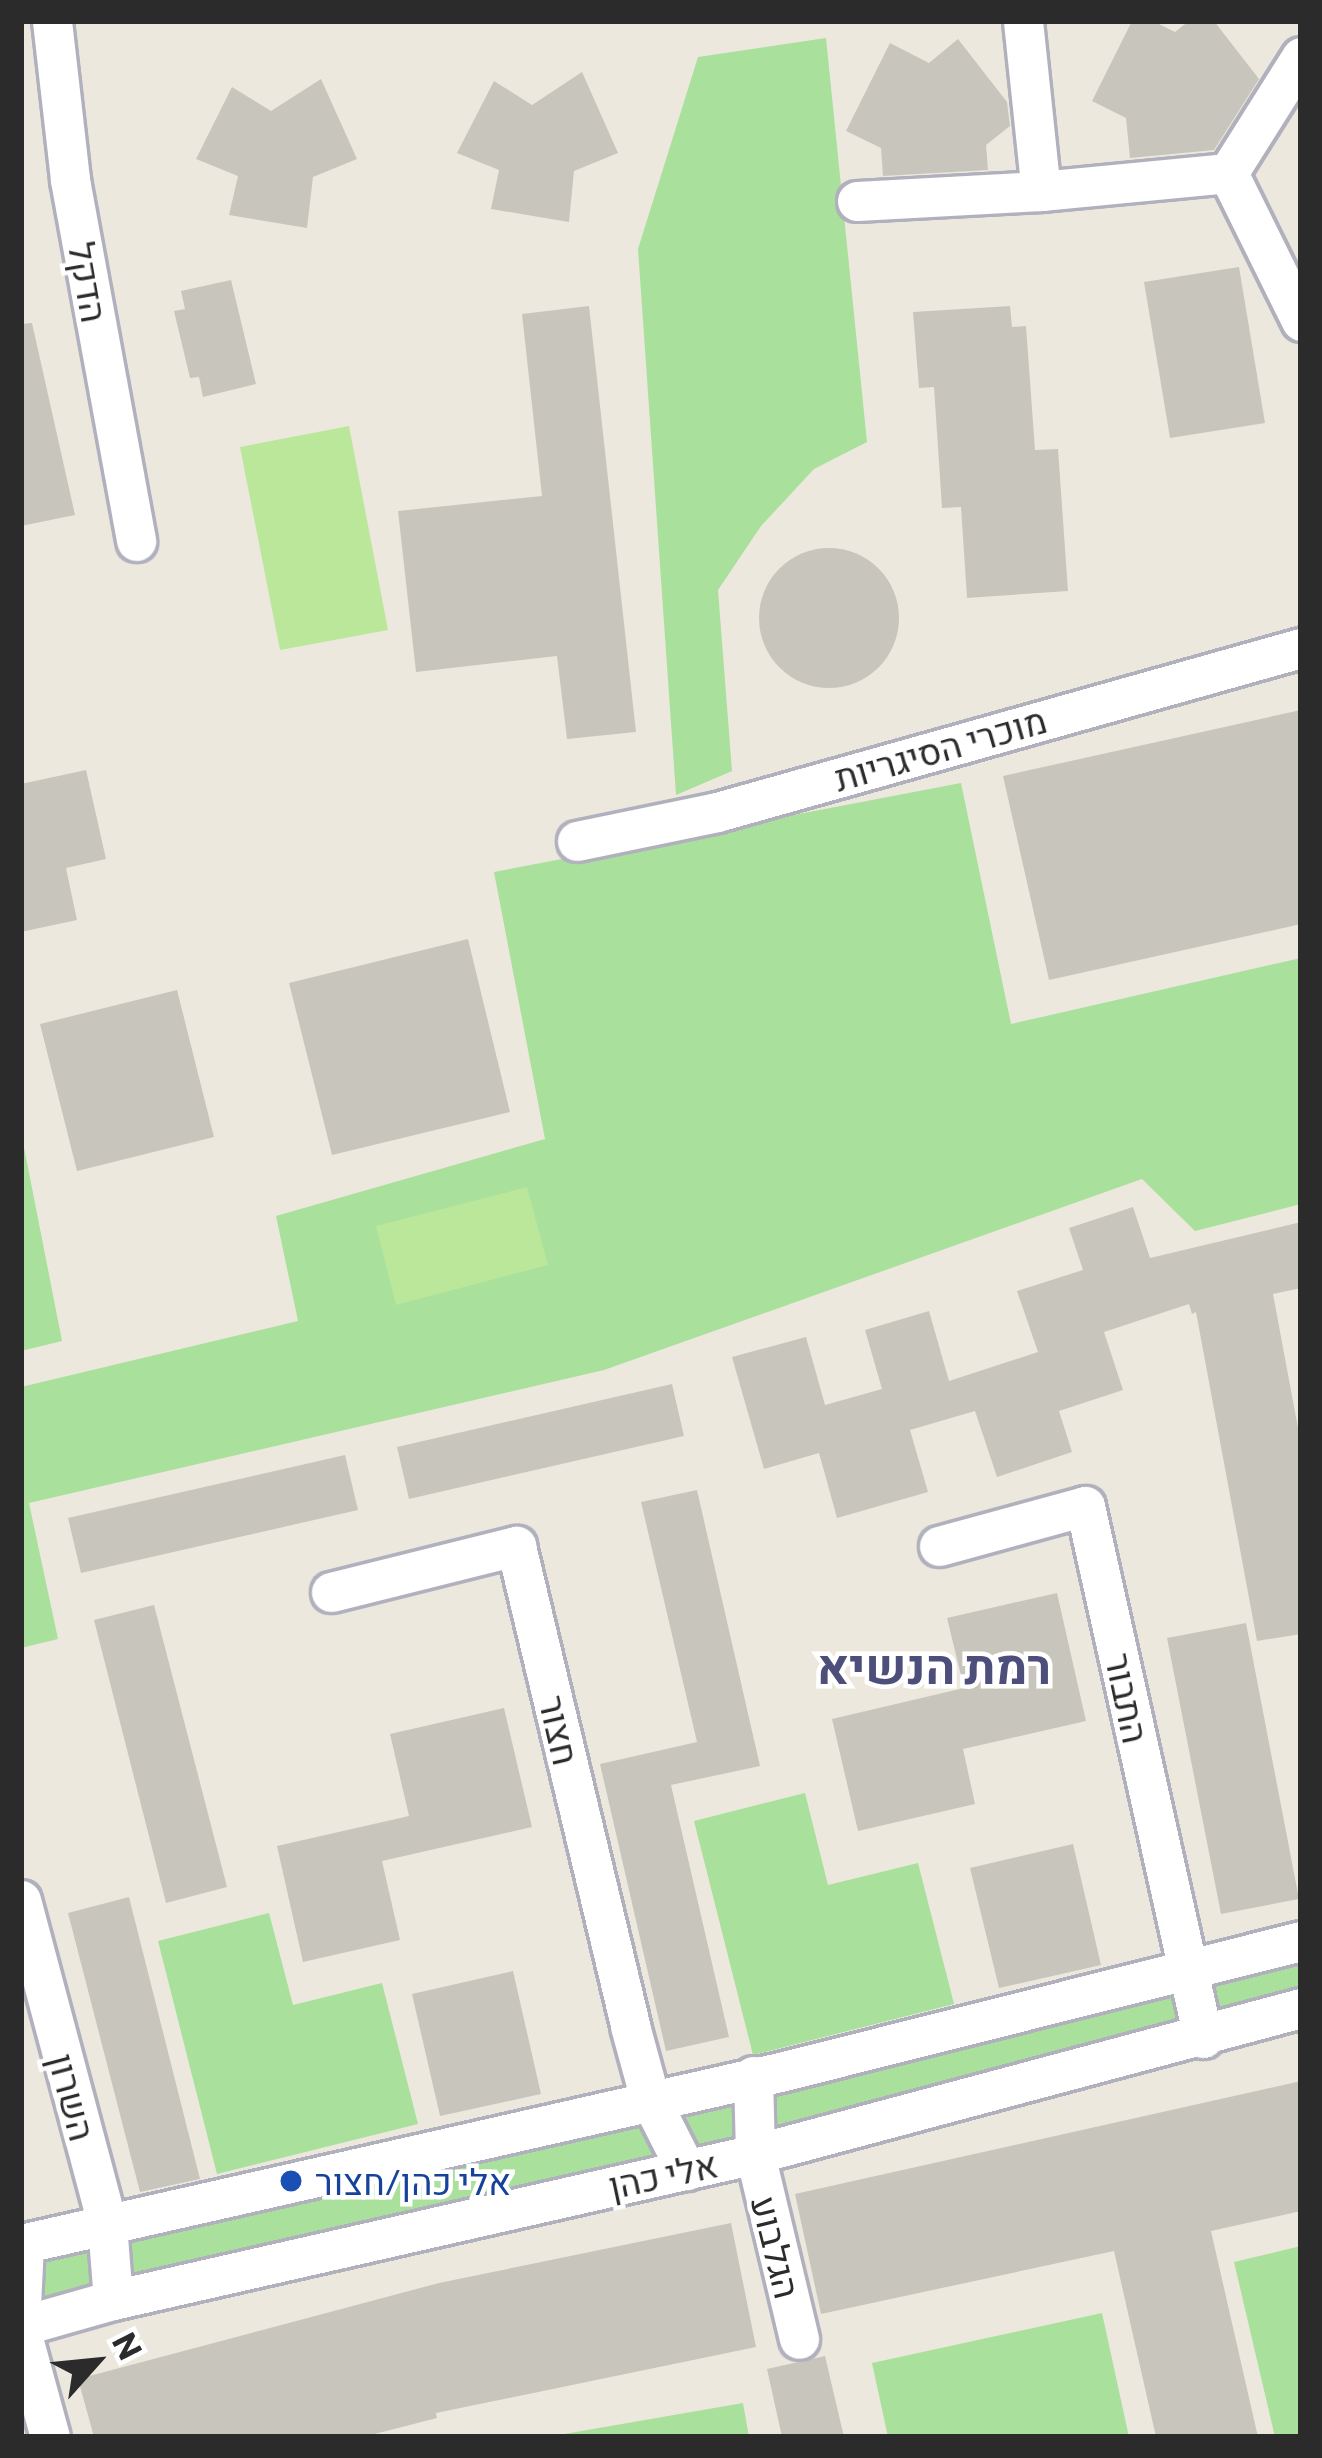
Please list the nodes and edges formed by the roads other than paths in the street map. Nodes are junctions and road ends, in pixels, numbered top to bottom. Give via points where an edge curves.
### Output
1 (37, 21) edge
2 (52, 21) edge
3 (1023, 21) edge
4 (21, 22) edge
5 (1301, 57) edge
6 (1228, 173) junction
7 (1041, 191) junction
8 (857, 201) dead end
9 (1301, 321) edge
10 (136, 541) dead end
11 (1301, 648) edge
12 (577, 841) dead end
13 (939, 1546) dead end
14 (331, 1592) dead end
15 (21, 1900) edge
16 (1301, 1941) edge
17 (1188, 1970) junction
18 (1301, 2008) edge
19 (1203, 2038) junction
20 (753, 2076) junction
21 (713, 2087) junction
22 (650, 2099) junction
23 (755, 2154) junction
24 (686, 2170) junction
25 (644, 2176) junction
26 (107, 2224) junction
27 (23, 2244) edge
28 (158, 2290) junction
29 (112, 2300) junction
30 (21, 2305) edge
31 (21, 2328) edge
32 (799, 2339) dead end
33 (50, 2437) edge

1 - 4 street
2 - 10 street, הדקל via 70,180
3 - 7 street
5 - 6 street
6 - 7 street
6 - 9 street
7 - 8 street
11 - 12 street, מוכרי הסיגריות via 717,812
13 - 17 street, התבור via 1085,1505
14 - 22 street, חצור via 516,1546
15 - 26 street, השרון
16 - 17 street, אלי כהן
17 - 19 street, התבור
17 - 20 street, אלי כהן
18 - 19 street, אלי כהן
19 - 23 street, אלי כהן
20 - 21 street, אלי כהן
20 - 23 street, הגלבוע
21 - 22 street, אלי כהן
21 - 23 street, הגלבוע
22 - 24 street, חצור
22 - 25 street, חצור
22 - 26 street, אלי כהן
23 - 24 street, אלי כהן
23 - 32 street, הגלבוע
24 - 25 street, אלי כהן
25 - 28 street, אלי כהן
26 - 27 street, אלי כהן
26 - 28 street, השרון
26 - 29 street, השרון
27 - 30 street
28 - 29 street, אלי כהן
29 - 31 street, אלי כהן
31 - 33 street

